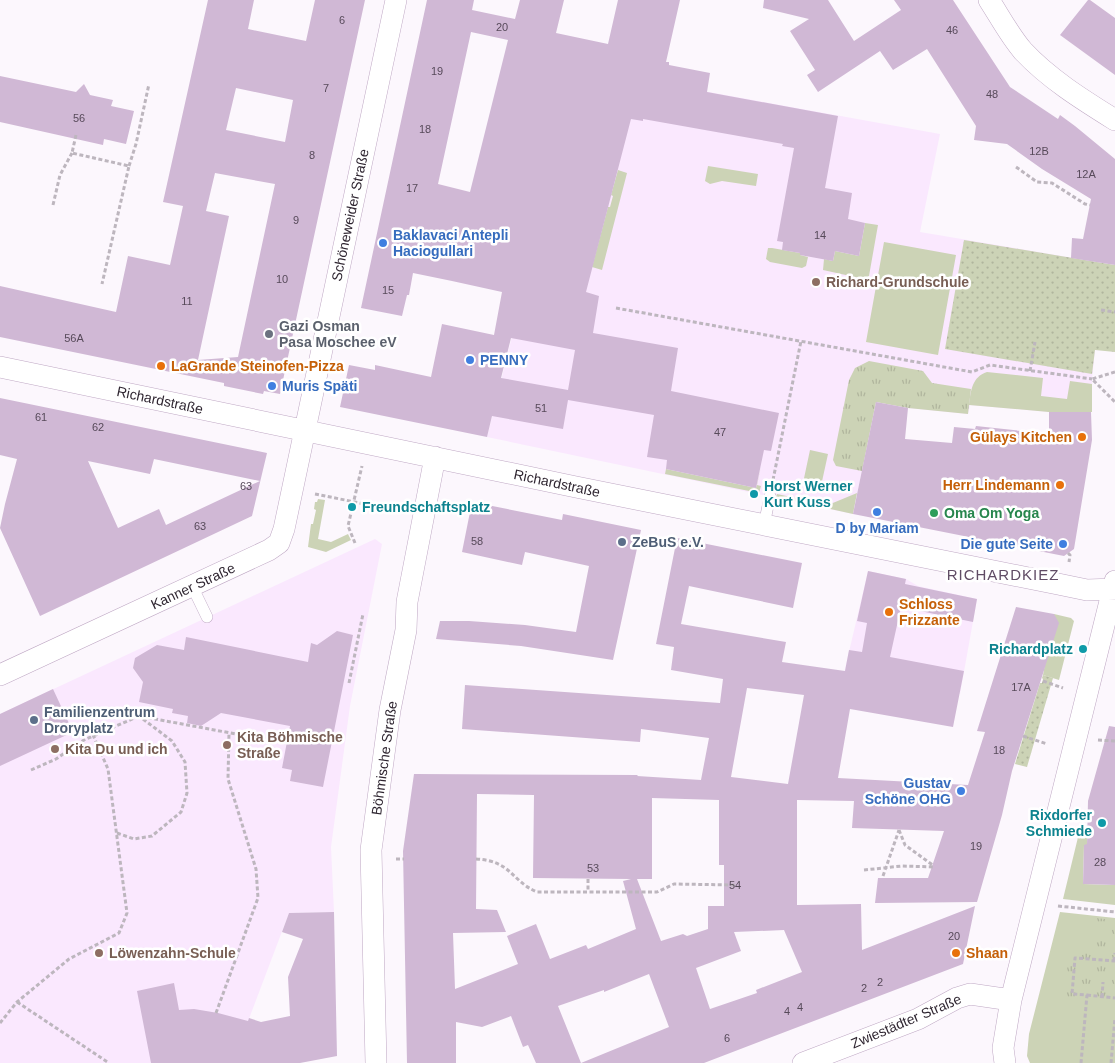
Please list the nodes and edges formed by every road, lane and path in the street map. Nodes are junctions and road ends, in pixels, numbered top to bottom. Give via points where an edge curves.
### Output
1 (396, 0) edge
2 (989, 0) edge
3 (148, 84) dead end
4 (1115, 120) edge
5 (76, 135) dead end
6 (72, 153) junction
7 (129, 166) junction
8 (1016, 167) dead end
9 (53, 205) dead end
10 (1090, 205) dead end
11 (102, 284) dead end
12 (616, 308) dead end
13 (1101, 310) dead end
14 (1115, 312) edge
15 (801, 341) junction
16 (1034, 342) dead end
17 (0, 367) edge
18 (1030, 371) junction
19 (1115, 372) edge
20 (1092, 379) junction
21 (1115, 402) edge
22 (304, 430) junction
23 (435, 457) junction
24 (362, 466) dead end
25 (314, 494) dead end
26 (770, 496) joint
27 (354, 502) junction
28 (395, 510) dead end
29 (764, 525) junction
30 (355, 543) dead end
31 (1068, 552) dead end
32 (1069, 562) dead end
33 (192, 586) junction
34 (1114, 586) edge
35 (363, 614) dead end
36 (208, 617) dead end
37 (0, 675) edge
38 (1042, 681) dead end
39 (349, 683) dead end
40 (1063, 688) dead end
41 (139, 716) junction
42 (229, 733) junction
43 (236, 734) dead end
44 (93, 735) junction
45 (1023, 736) dead end
46 (1094, 740) dead end
47 (1115, 741) edge
48 (1046, 744) dead end
49 (31, 770) dead end
50 (117, 833) junction
51 (396, 859) dead end
52 (404, 859) dead end
53 (476, 859) dead end
54 (885, 869) junction
55 (864, 870) dead end
56 (884, 876) dead end
57 (588, 878) dead end
58 (736, 885) dead end
59 (588, 892) junction
60 (1054, 905) dead end
61 (1115, 912) edge
62 (1115, 953) edge
63 (1115, 961) edge
64 (1103, 982) dead end
65 (1087, 995) junction
66 (1102, 997) junction
67 (1115, 998) edge
68 (1011, 1000) junction
69 (17, 1002) junction
70 (216, 1013) dead end
71 (1115, 1018) edge
72 (0, 1023) edge
73 (109, 1063) edge
74 (376, 1063) edge
75 (803, 1063) edge
76 (1005, 1063) edge
77 (1081, 1063) edge
78 (1111, 1063) edge

1 - 22 street, Schöneweider Straße
2 - 4 street via 1014,39 1039,66
3 - 7 path
5 - 6 path
6 - 7 path
6 - 9 path via 60,175
7 - 11 path
8 - 10 path via 1037,182 1052,183
12 - 15 path
13 - 14 path
15 - 18 path via 972,372 990,365
15 - 26 path
16 - 18 path
17 - 22 street, Richardstraße
18 - 20 path
19 - 20 path
20 - 21 path
22 - 23 street, Richardstraße
22 - 33 street, Kanner Straße via 284,529 278,543
23 - 29 street, Richardstraße
23 - 74 street, Böhmische Straße via 390,710 372,841
24 - 27 path
25 - 27 path
26 - 29 lane
27 - 28 path
27 - 30 path via 348,526
29 - 34 street, Richardstraße via 1087,590
31 - 32 path
33 - 36 lane
33 - 37 street, Kanner Straße
34 - 68 street
35 - 39 path
38 - 40 path
41 - 42 path
41 - 44 path
41 - 50 path via 172,741 185,762 187,793 181,812 152,836 134,839
42 - 43 path
42 - 70 path via 228,779 256,869 258,898
44 - 49 path via 56,759
44 - 50 path via 108,769
45 - 48 path
46 - 47 path
50 - 69 path via 127,913 119,933 70,959
51 - 52 path
53 - 59 path via 489,860 506,868 529,889 537,892
54 - 54 path via 902,866 935,867 905,845 899,830
54 - 55 path
54 - 56 path
57 - 59 path
58 - 59 path via 674,884 657,892
60 - 61 path
62 - 63 path
63 - 65 path via 1075,958 1072,994
64 - 66 path
65 - 66 path
65 - 77 path
66 - 67 path
68 - 75 street, Zwiestädter Straße via 970,994 918,1019
68 - 76 street via 1003,1048
69 - 72 path
69 - 73 path
71 - 78 path

